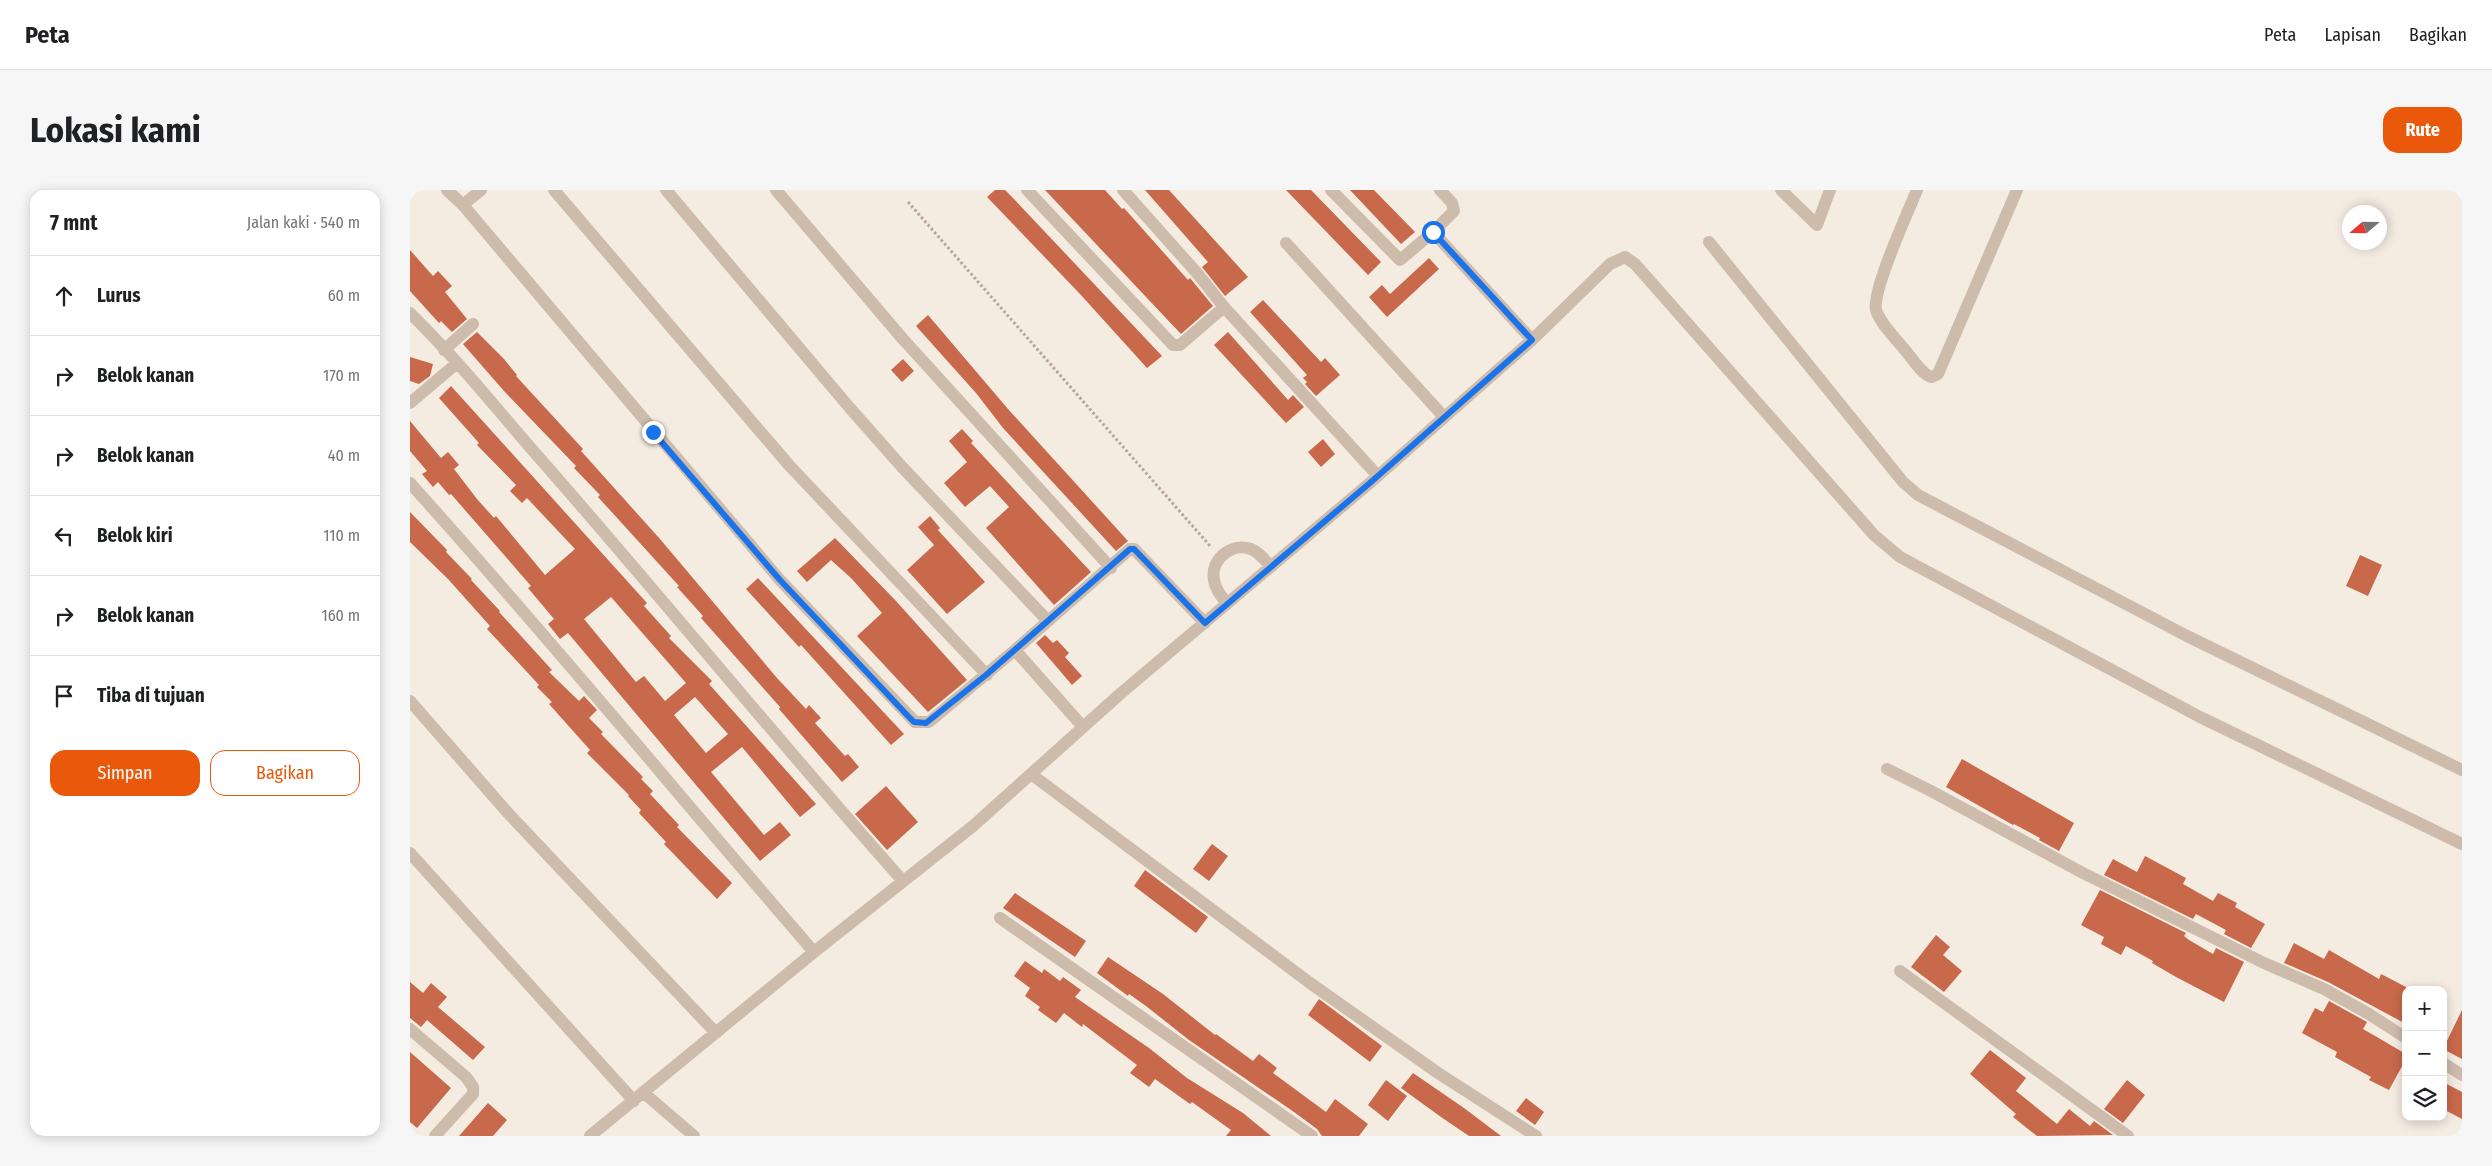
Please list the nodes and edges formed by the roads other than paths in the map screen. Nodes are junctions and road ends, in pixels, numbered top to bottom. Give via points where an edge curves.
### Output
1 (448, 190) edge
2 (481, 190) edge
3 (554, 190) edge
4 (666, 190) edge
5 (776, 190) edge
6 (1027, 190) edge
7 (1123, 190) edge
8 (1332, 190) edge
9 (1440, 190) edge
10 (1781, 190) edge
11 (1830, 190) edge
12 (1917, 190) edge
13 (2017, 190) edge
14 (463, 205) junction
15 (1433, 232) junction
16 (1709, 242) dead end
17 (1286, 243) dead end
18 (1224, 307) junction
19 (412, 319) edge
20 (474, 324) dead end
21 (1532, 340) junction
22 (444, 350) junction
23 (456, 364) junction
24 (410, 404) edge
25 (1444, 417) junction
26 (1378, 476) junction
27 (410, 483) edge
28 (1271, 567) junction
29 (1110, 568) junction
30 (1228, 604) junction
31 (1048, 620) junction
32 (1205, 623) junction
33 (1015, 650) junction
34 (986, 675) junction
35 (410, 701) edge
36 (1083, 727) junction
37 (1886, 769) dead end
38 (2462, 770) edge
39 (1031, 774) junction
40 (2462, 844) edge
41 (410, 853) edge
42 (903, 881) junction
43 (1000, 918) dead end
44 (814, 952) junction
45 (1900, 971) dead end
46 (410, 1029) edge
47 (716, 1032) junction
48 (2402, 1035) edge
49 (2447, 1066) edge
50 (2462, 1075) edge
51 (639, 1097) junction
52 (435, 1136) edge
53 (590, 1136) edge
54 (694, 1136) edge
55 (1312, 1136) edge
56 (1536, 1136) edge
57 (2128, 1136) edge

1 - 14 street
2 - 14 street
3 - 34 street via 788,464
4 - 31 street via 902,467
5 - 29 street via 902,338
6 - 18 street via 1173,345 1180,345
7 - 18 street
8 - 15 street via 1400,260
9 - 15 street via 1452,203 1454,211
10 - 11 street via 1817,226
12 - 13 street via 1882,278 1876,305 1879,317 1926,375 1932,377 1938,374
14 - 34 street via 780,580 907,715 918,723 929,722
15 - 21 street
16 - 38 street via 1903,482 1918,495 2187,636
17 - 25 street
18 - 26 street
19 - 22 street
20 - 22 street
21 - 25 street
21 - 40 street via 1610,264 1620,258 1628,258 1874,535 1900,557 2200,717
22 - 23 street
23 - 24 street
23 - 42 street via 673,611
25 - 26 street
26 - 28 street
27 - 44 street via 526,613
28 - 30 street
28 - 30 street via 1249,549 1234,548 1220,557 1213,579
29 - 31 street
29 - 32 street via 1134,549
30 - 32 street
31 - 33 street
32 - 36 street
33 - 34 street
33 - 36 street
35 - 47 street via 508,813
36 - 39 street
37 - 48 street via 1931,790 2080,872 2324,990
39 - 42 street via 973,826
39 - 56 street via 1310,983 1438,1073
41 - 51 street
42 - 44 street
43 - 55 street
44 - 47 street
45 - 57 street
46 - 52 street via 473,1087 473,1094
47 - 51 street
49 - 50 street
51 - 53 street
51 - 54 street

